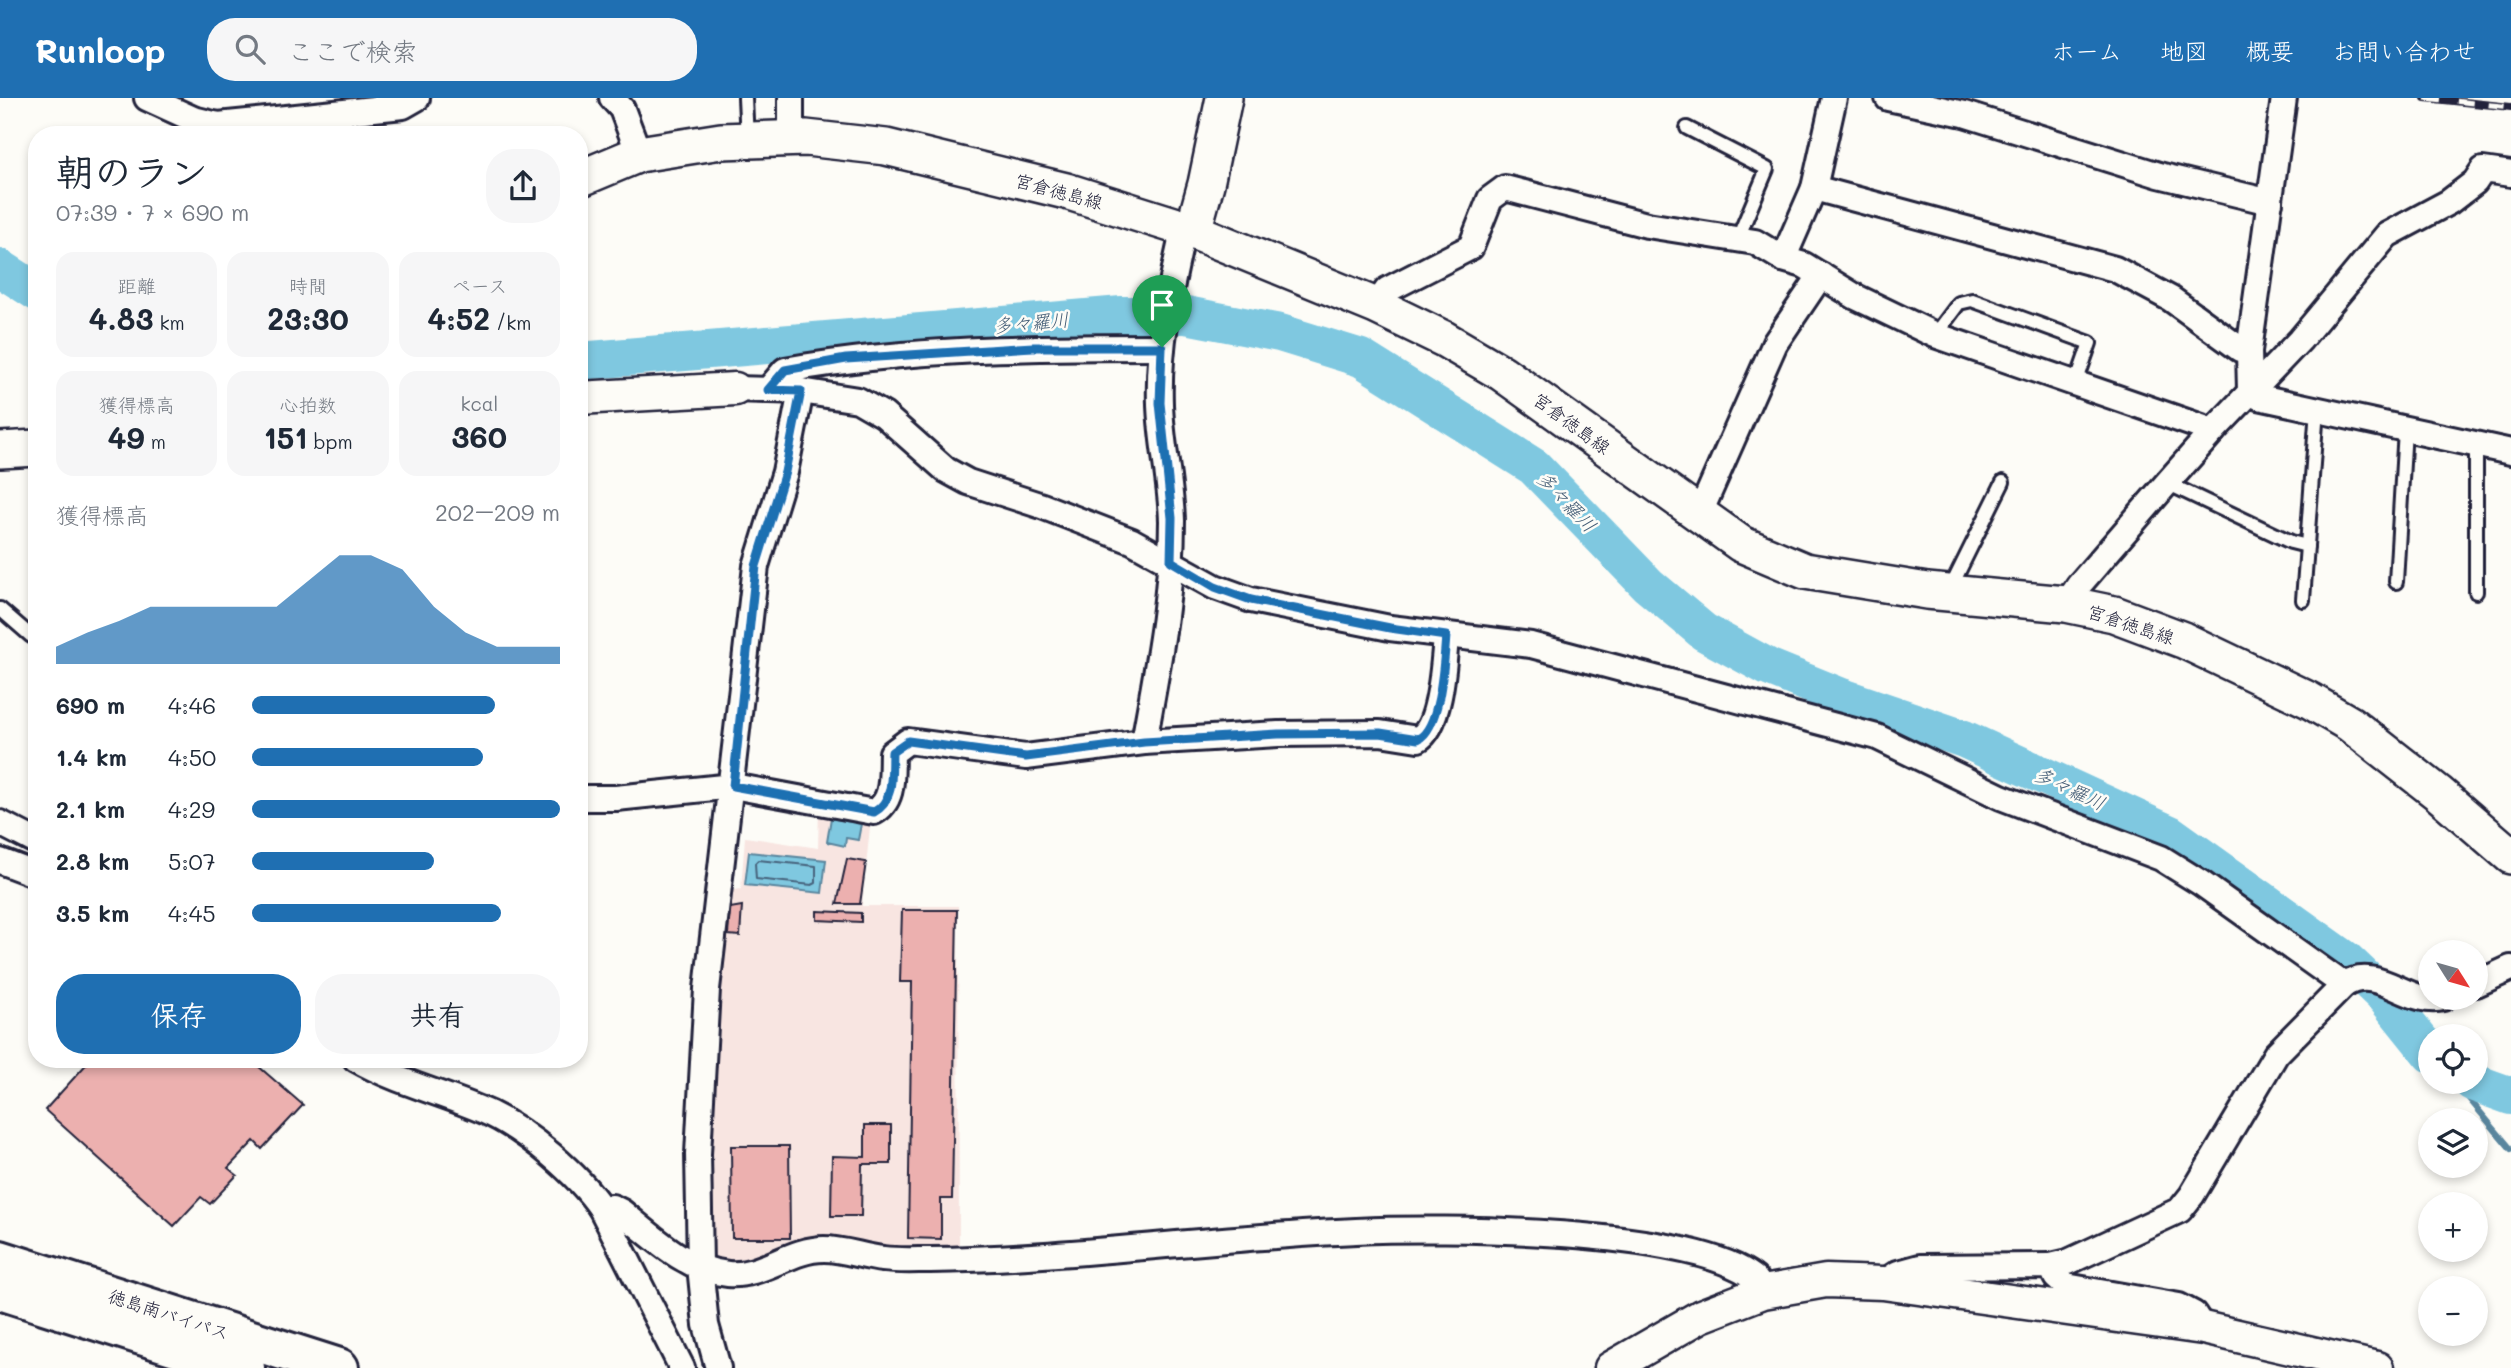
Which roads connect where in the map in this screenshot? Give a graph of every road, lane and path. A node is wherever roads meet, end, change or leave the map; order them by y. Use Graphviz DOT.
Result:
graph roads {
  1 [pos="147,98"];
  2 [pos="417,98"];
  3 [pos="745,98"];
  4 [pos="791,98"];
  5 [pos="1224,98"];
  6 [pos="1834,98"];
  7 [pos="1888,98"];
  8 [pos="2284,98"];
  9 [pos="616,99"];
  10 [pos="1687,128"];
  11 [pos="792,139"];
  12 [pos="747,141"];
  13 [pos="639,154"];
  14 [pos="2511,174"];
  15 [pos="588,175"];
  16 [pos="1814,188"];
  17 [pos="2270,202"];
  18 [pos="1193,231"];
  19 [pos="1738,238"];
  20 [pos="1783,259"];
  21 [pos="1821,275"];
  22 [pos="1376,306"];
  23 [pos="1934,335"];
  24 [pos="1163,342"];
  25 [pos="2249,351"];
  26 [pos="2076,386"];
  27 [pos="735,389"];
  28 [pos="768,390"];
  29 [pos="801,391"];
  30 [pos="2250,391"];
  31 [pos="588,397"];
  32 [pos="2316,409"];
  33 [pos="2405,429"];
  34 [pos="2213,431"];
  35 [pos="2476,446"];
  36 [pos="28,448"];
  37 [pos="0,450"];
  38 [pos="2511,452"];
  39 [pos="2003,482"];
  40 [pos="2167,483"];
  41 [pos="1699,515"];
  42 [pos="2306,546"];
  43 [pos="1171,561"];
  44 [pos="2396,582"];
  45 [pos="2476,592"];
  46 [pos="1954,593"];
  47 [pos="2303,600"];
  48 [pos="2066,604"];
  49 [pos="0,609"];
  50 [pos="28,633"];
  51 [pos="1446,636"];
  52 [pos="1144,742"];
  53 [pos="733,786"];
  54 [pos="588,798"];
  55 [pos="0,823"];
  56 [pos="28,837"];
  57 [pos="2511,856"];
  58 [pos="0,861"];
  59 [pos="28,871"];
  60 [pos="2511,968"];
  61 [pos="2488,979"];
  62 [pos="2348,982"];
  63 [pos="2418,998"];
  64 [pos="378,1068"];
  65 [pos="601,1208"];
  66 [pos="0,1259"];
  67 [pos="700,1266"];
  68 [pos="2052,1266"];
  69 [pos="1883,1283"];
  70 [pos="0,1290"];
  71 [pos="1763,1292"];
  72 [pos="2203,1328"];
  73 [pos="245,1368"];
  74 [pos="339,1368"];
  75 [pos="682,1368"];
  76 [pos="718,1368"];
  77 [pos="1611,1368"];
  78 [pos="2376,1368"];
  1 -- 2 [label="street"];
  3 -- 12 [label="lane"];
  4 -- 11 [label="street"];
  5 -- 18 [label="main road"];
  6 -- 16 [label="street"];
  7 -- 17 [label="street"];
  8 -- 17 [label="street"];
  9 -- 13 [label="street"];
  10 -- 19 [label="lane"];
  11 -- 12 [label="main road, 宮倉徳島線"];
  11 -- 18 [label="main road, 宮倉徳島線"];
  12 -- 13 [label="main road, 宮倉徳島線"];
  13 -- 15 [label="main road, 宮倉徳島線"];
  14 -- 30 [label="street"];
  16 -- 20 [label="street"];
  16 -- 25 [label="street"];
  17 -- 25 [label="street"];
  18 -- 22 [label="main road, 宮倉徳島線"];
  18 -- 24 [label="street"];
  19 -- 20 [label="street"];
  19 -- 22 [label="street"];
  20 -- 21 [label="street"];
  21 -- 23 [label="street"];
  21 -- 41 [label="street"];
  22 -- 41 [label="main road, 宮倉徳島線"];
  23 -- 26 [label="street"];
  23 -- 26 [label="lane"];
  24 -- 28 [label="street"];
  24 -- 43 [label="street"];
  25 -- 30 [label="street"];
  26 -- 34 [label="street"];
  27 -- 28 [label="street"];
  27 -- 31 [label="street"];
  28 -- 29 [label="street"];
  29 -- 43 [label="street"];
  29 -- 53 [label="street"];
  30 -- 32 [label="street"];
  30 -- 34 [label="street"];
  32 -- 33 [label="street"];
  32 -- 42 [label="lane"];
  33 -- 35 [label="street"];
  33 -- 44 [label="lane"];
  34 -- 40 [label="street"];
  35 -- 38 [label="street"];
  35 -- 45 [label="lane"];
  36 -- 37 [label="main road"];
  39 -- 46 [label="lane"];
  40 -- 42 [label="lane"];
  40 -- 48 [label="street"];
  41 -- 46 [label="main road, 宮倉徳島線"];
  42 -- 47 [label="lane"];
  43 -- 51 [label="street"];
  43 -- 52 [label="street"];
  46 -- 48 [label="main road, 宮倉徳島線"];
  48 -- 57 [label="main road, 宮倉徳島線"];
  49 -- 50 [label="lane"];
  51 -- 52 [label="street"];
  51 -- 62 [label="street"];
  52 -- 53 [label="street"];
  53 -- 54 [label="street"];
  53 -- 67 [label="street"];
  55 -- 56 [label="street"];
  58 -- 59 [label="street"];
  60 -- 61 [label="street"];
  62 -- 63 [label="street"];
  62 -- 68 [label="street"];
  64 -- 65 [label="street"];
  65 -- 67 [label="street"];
  65 -- 75 [label="street"];
  66 -- 74 [label="highway, 徳島南バイパス"];
  67 -- 71 [label="street"];
  67 -- 76 [label="street"];
  68 -- 69 [label="street"];
  68 -- 72 [label="street"];
  69 -- 71 [label="street"];
  69 -- 72 [label="street"];
  70 -- 73 [label="highway, 徳島南バイパス"];
  71 -- 77 [label="street"];
  72 -- 78 [label="street"];
}
